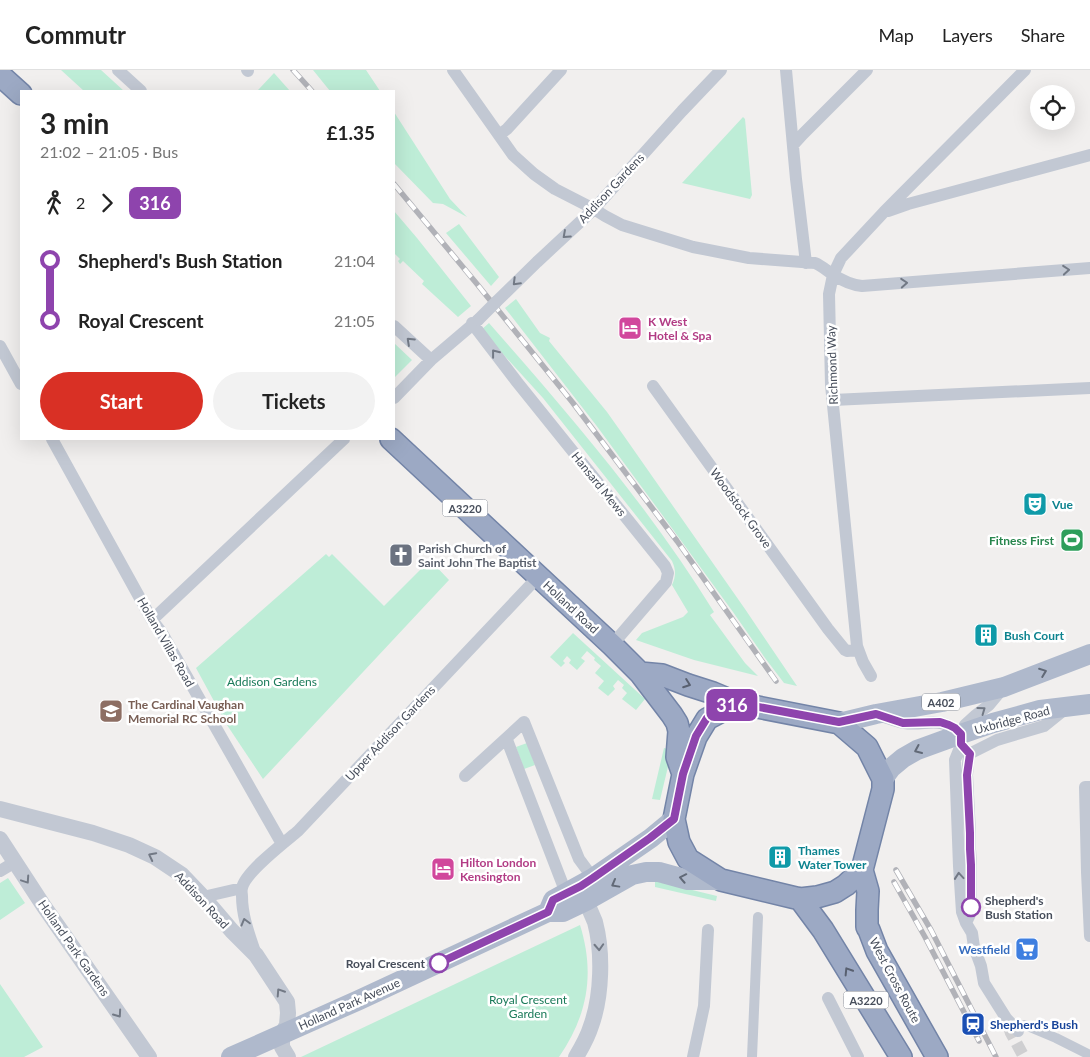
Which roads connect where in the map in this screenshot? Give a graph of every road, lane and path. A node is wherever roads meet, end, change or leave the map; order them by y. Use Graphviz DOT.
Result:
graph roads {
  1 [pos="118,70"];
  2 [pos="453,70"];
  3 [pos="561,70"];
  4 [pos="721,70"];
  5 [pos="786,70"];
  6 [pos="867,70"];
  7 [pos="1025,70"];
  8 [pos="0,75"];
  9 [pos="139,90"];
  10 [pos="20,93"];
  11 [pos="499,135"];
  12 [pos="793,145"];
  13 [pos="1090,155"];
  14 [pos="594,209"];
  15 [pos="884,212"];
  16 [pos="806,263"];
  17 [pos="1090,268"];
  18 [pos="833,275"];
  19 [pos="475,321"];
  20 [pos="395,327"];
  21 [pos="0,346"];
  22 [pos="431,360"];
  23 [pos="20,382"];
  24 [pos="653,386"];
  25 [pos="1090,388"];
  26 [pos="395,397"];
  27 [pos="832,400"];
  28 [pos="53,440"];
  29 [pos="343,440"];
  30 [pos="392,440"];
  31 [pos="538,577"];
  32 [pos="152,620"];
  33 [pos="855,622"];
  34 [pos="828,629"];
  35 [pos="612,645"];
  36 [pos="858,650"];
  37 [pos="1090,654"];
  38 [pos="640,673"];
  39 [pos="871,676"];
  40 [pos="1004,687"];
  41 [pos="737,703"];
  42 [pos="1090,704"];
  43 [pos="876,714"];
  44 [pos="839,722"];
  45 [pos="506,740"];
  46 [pos="964,744"];
  47 [pos="683,774"];
  48 [pos="466,776"];
  49 [pos="883,780"];
  50 [pos="1088,787"];
  51 [pos="0,810"];
  52 [pos="674,819"];
  53 [pos="0,839"];
  54 [pos="282,844"];
  55 [pos="15,862"];
  56 [pos="862,870"];
  57 [pos="0,871"];
  58 [pos="593,878"];
  59 [pos="722,880"];
  60 [pos="242,888"];
  61 [pos="566,893"];
  62 [pos="204,897"];
  63 [pos="800,899"];
  64 [pos="586,901"];
  65 [pos="548,912"];
  66 [pos="758,917"];
  67 [pos="708,930"];
  68 [pos="1090,936"];
  69 [pos="256,955"];
  70 [pos="828,998"];
  71 [pos="1015,1025"];
  72 [pos="282,1034"];
  73 [pos="1090,1055"];
  74 [pos="148,1057"];
  75 [pos="231,1057"];
  76 [pos="288,1057"];
  77 [pos="576,1057"];
  78 [pos="693,1057"];
  79 [pos="752,1057"];
  80 [pos="858,1057"];
  81 [pos="901,1057"];
  82 [pos="937,1057"];
  1 -- 9 [label="street"];
  2 -- 11 [label="street"];
  3 -- 11 [label="street"];
  4 -- 14 [label="street, Addison Gardens"];
  5 -- 12 [label="street"];
  6 -- 12 [label="street"];
  7 -- 15 [label="street"];
  8 -- 10 [label="highway"];
  11 -- 14 [label="street"];
  12 -- 16 [label="street"];
  13 -- 15 [label="street"];
  14 -- 16 [label="street"];
  14 -- 19 [label="street, Addison Gardens, one-way, bridge"];
  15 -- 18 [label="street"];
  16 -- 18 [label="street"];
  18 -- 17 [label="street, one-way"];
  18 -- 27 [label="street, Richmond Way"];
  19 -- 22 [label="street, Addison Gardens"];
  35 -- 19 [label="street, Hansard Mews, one-way"];
  22 -- 20 [label="street, one-way"];
  21 -- 23 [label="street"];
  22 -- 26 [label="street, Addison Gardens"];
  24 -- 34 [label="street, Woodstock Grove"];
  25 -- 27 [label="street"];
  27 -- 33 [label="street, Richmond Way"];
  28 -- 32 [label="street, Holland Villas Road"];
  29 -- 32 [label="street"];
  30 -- 31 [label="highway, Holland Road / A3220"];
  31 -- 35 [label="highway, Holland Road / A3220"];
  31 -- 54 [label="street, Upper Addison Gardens"];
  32 -- 54 [label="street, Holland Villas Road"];
  33 -- 34 [label="street"];
  33 -- 36 [label="street, Richmond Way"];
  34 -- 36 [label="street, Woodstock Grove"];
  35 -- 38 [label="highway, Holland Road / A3220"];
  36 -- 39 [label="street, Richmond Way"];
  40 -- 37 [label="main road, A402, one-way"];
  38 -- 41 [label="highway, one-way"];
  38 -- 47 [label="highway, Holland Road / A3220"];
  40 -- 43 [label="main road, A402"];
  46 -- 40 [label="street, one-way"];
  41 -- 44 [label="highway"];
  41 -- 47 [label="highway, A3220"];
  42 -- 46 [label="main road, Uxbridge Road"];
  43 -- 44 [label="main road, A402"];
  43 -- 46 [label="street"];
  44 -- 49 [label="highway"];
  45 -- 48 [label="street"];
  45 -- 58 [label="street"];
  45 -- 61 [label="street"];
  46 -- 49 [label="main road, Uxbridge Road, one-way"];
  46 -- 71 [label="street"];
  47 -- 52 [label="highway, A3220"];
  49 -- 56 [label="highway, A3220"];
  50 -- 68 [label="street"];
  62 -- 51 [label="street, Addison Road, one-way"];
  52 -- 58 [label="main road, Holland Park Avenue"];
  52 -- 59 [label="highway, A3220"];
  53 -- 55 [label="street, Holland Park Gardens"];
  54 -- 60 [label="street, Upper Addison Gardens"];
  55 -- 57 [label="street"];
  55 -- 74 [label="street, Holland Park Gardens, one-way"];
  56 -- 63 [label="highway, A3220"];
  56 -- 82 [label="highway, West Cross Route / A3220"];
  58 -- 61 [label="main road, Holland Park Avenue"];
  59 -- 63 [label="highway, A3220"];
  59 -- 64 [label="main road, Holland Park Avenue, one-way"];
  60 -- 62 [label="street"];
  69 -- 60 [label="street, one-way"];
  61 -- 65 [label="main road, Holland Park Avenue"];
  62 -- 69 [label="street, Addison Road"];
  81 -- 63 [label="highway, A3220, one-way"];
  64 -- 65 [label="main road, Holland Park Avenue"];
  64 -- 77 [label="street, one-way"];
  65 -- 72 [label="main road, Holland Park Avenue"];
  66 -- 79 [label="street"];
  67 -- 78 [label="street"];
  72 -- 69 [label="street, Addison Road, one-way"];
  70 -- 80 [label="street"];
  71 -- 73 [label="street"];
  72 -- 75 [label="main road, Holland Park Avenue"];
  72 -- 76 [label="street"];
}
